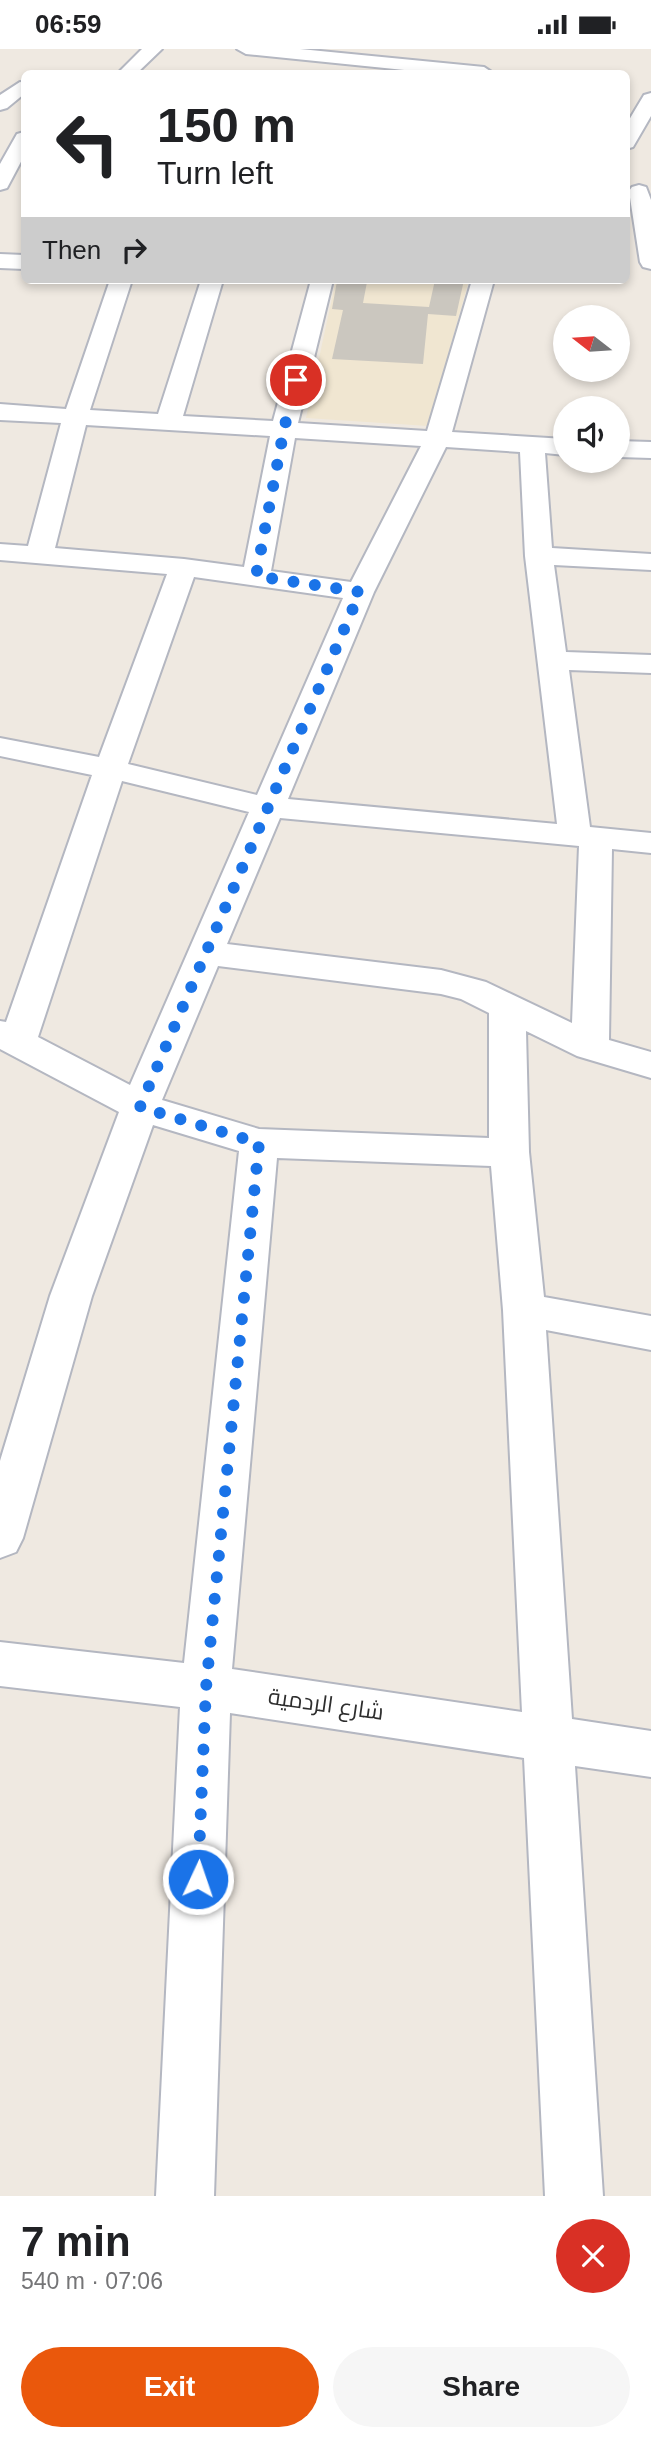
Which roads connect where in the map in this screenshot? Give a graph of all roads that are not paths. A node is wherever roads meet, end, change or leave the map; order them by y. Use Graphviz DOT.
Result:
graph roads {
  1 [pos="153,49"];
  2 [pos="246,49"];
  3 [pos="415,49"];
  4 [pos="399,69"];
  5 [pos="130,70"];
  6 [pos="420,70"];
  7 [pos="0,86"];
  8 [pos="21,88"];
  9 [pos="21,89"];
  10 [pos="647,93"];
  11 [pos="0,104"];
  12 [pos="0,119"];
  13 [pos="21,122"];
  14 [pos="21,144"];
  15 [pos="631,150"];
  16 [pos="0,184"];
  17 [pos="639,191"];
  18 [pos="0,261"];
  19 [pos="21,262"];
  20 [pos="651,262"];
  21 [pos="120,284"];
  22 [pos="211,284"];
  23 [pos="316,284"];
  24 [pos="482,284"];
  25 [pos="0,412"];
  26 [pos="76,415"];
  27 [pos="167,422"];
  28 [pos="284,429"];
  29 [pos="438,438"];
  30 [pos="532,445"];
  31 [pos="553,446"];
  32 [pos="630,449"];
  33 [pos="651,450"];
  34 [pos="0,552"];
  35 [pos="40,554"];
  36 [pos="540,556"];
  37 [pos="651,562"];
  38 [pos="184,567"];
  39 [pos="256,576"];
  40 [pos="360,592"];
  41 [pos="555,661"];
  42 [pos="651,664"];
  43 [pos="0,747"];
  44 [pos="110,769"];
  45 [pos="267,807"];
  46 [pos="586,837"];
  47 [pos="651,843"];
  48 [pos="205,953"];
  49 [pos="507,1007"];
  50 [pos="9,1037"];
  51 [pos="590,1047"];
  52 [pos="651,1065"];
  53 [pos="140,1107"];
  54 [pos="259,1143"];
  55 [pos="509,1152"];
  56 [pos="524,1310"];
  57 [pos="651,1333"];
  58 [pos="0,1538"];
  59 [pos="0,1664"];
  60 [pos="206,1688"];
  61 [pos="547,1737"];
  62 [pos="651,1754"];
  63 [pos="185,2196"];
  64 [pos="574,2196"];
  1 -- 5 [label="street"];
  2 -- 4 [label="street"];
  3 -- 4 [label="street"];
  4 -- 6 [label="street"];
  7 -- 8 [label="street"];
  9 -- 11 [label="street"];
  10 -- 15 [label="street"];
  12 -- 13 [label="street"];
  14 -- 16 [label="street"];
  17 -- 20 [label="street"];
  18 -- 19 [label="street"];
  21 -- 26 [label="street"];
  22 -- 27 [label="street"];
  23 -- 28 [label="street"];
  24 -- 29 [label="street"];
  25 -- 26 [label="street"];
  26 -- 27 [label="street"];
  26 -- 35 [label="street"];
  27 -- 28 [label="street"];
  28 -- 29 [label="street"];
  28 -- 39 [label="street"];
  29 -- 30 [label="street"];
  29 -- 40 [label="street"];
  30 -- 31 [label="street"];
  30 -- 36 [label="street"];
  32 -- 33 [label="street"];
  34 -- 35 [label="street"];
  35 -- 38 [label="street"];
  36 -- 37 [label="street"];
  36 -- 41 [label="street"];
  38 -- 39 [label="street"];
  38 -- 44 [label="street"];
  39 -- 40 [label="street"];
  40 -- 45 [label="street"];
  41 -- 42 [label="street"];
  41 -- 46 [label="street"];
  43 -- 44 [label="street"];
  44 -- 45 [label="street"];
  44 -- 50 [label="street"];
  45 -- 46 [label="street"];
  45 -- 48 [label="street"];
  46 -- 47 [label="street"];
  46 -- 51 [label="street"];
  48 -- 49 [label="street"];
  48 -- 53 [label="street"];
  49 -- 51 [label="street"];
  49 -- 55 [label="street"];
  50 -- 53 [label="street"];
  51 -- 52 [label="street"];
  53 -- 54 [label="street"];
  53 -- 58 [label="street"];
  54 -- 55 [label="street"];
  54 -- 60 [label="street"];
  55 -- 56 [label="street"];
  56 -- 57 [label="street"];
  56 -- 61 [label="street"];
  59 -- 60 [label="street, شارع الردمية"];
  60 -- 61 [label="street, شارع الردمية"];
  60 -- 63 [label="street"];
  61 -- 62 [label="street, شارع الردمية"];
  61 -- 64 [label="street"];
}
